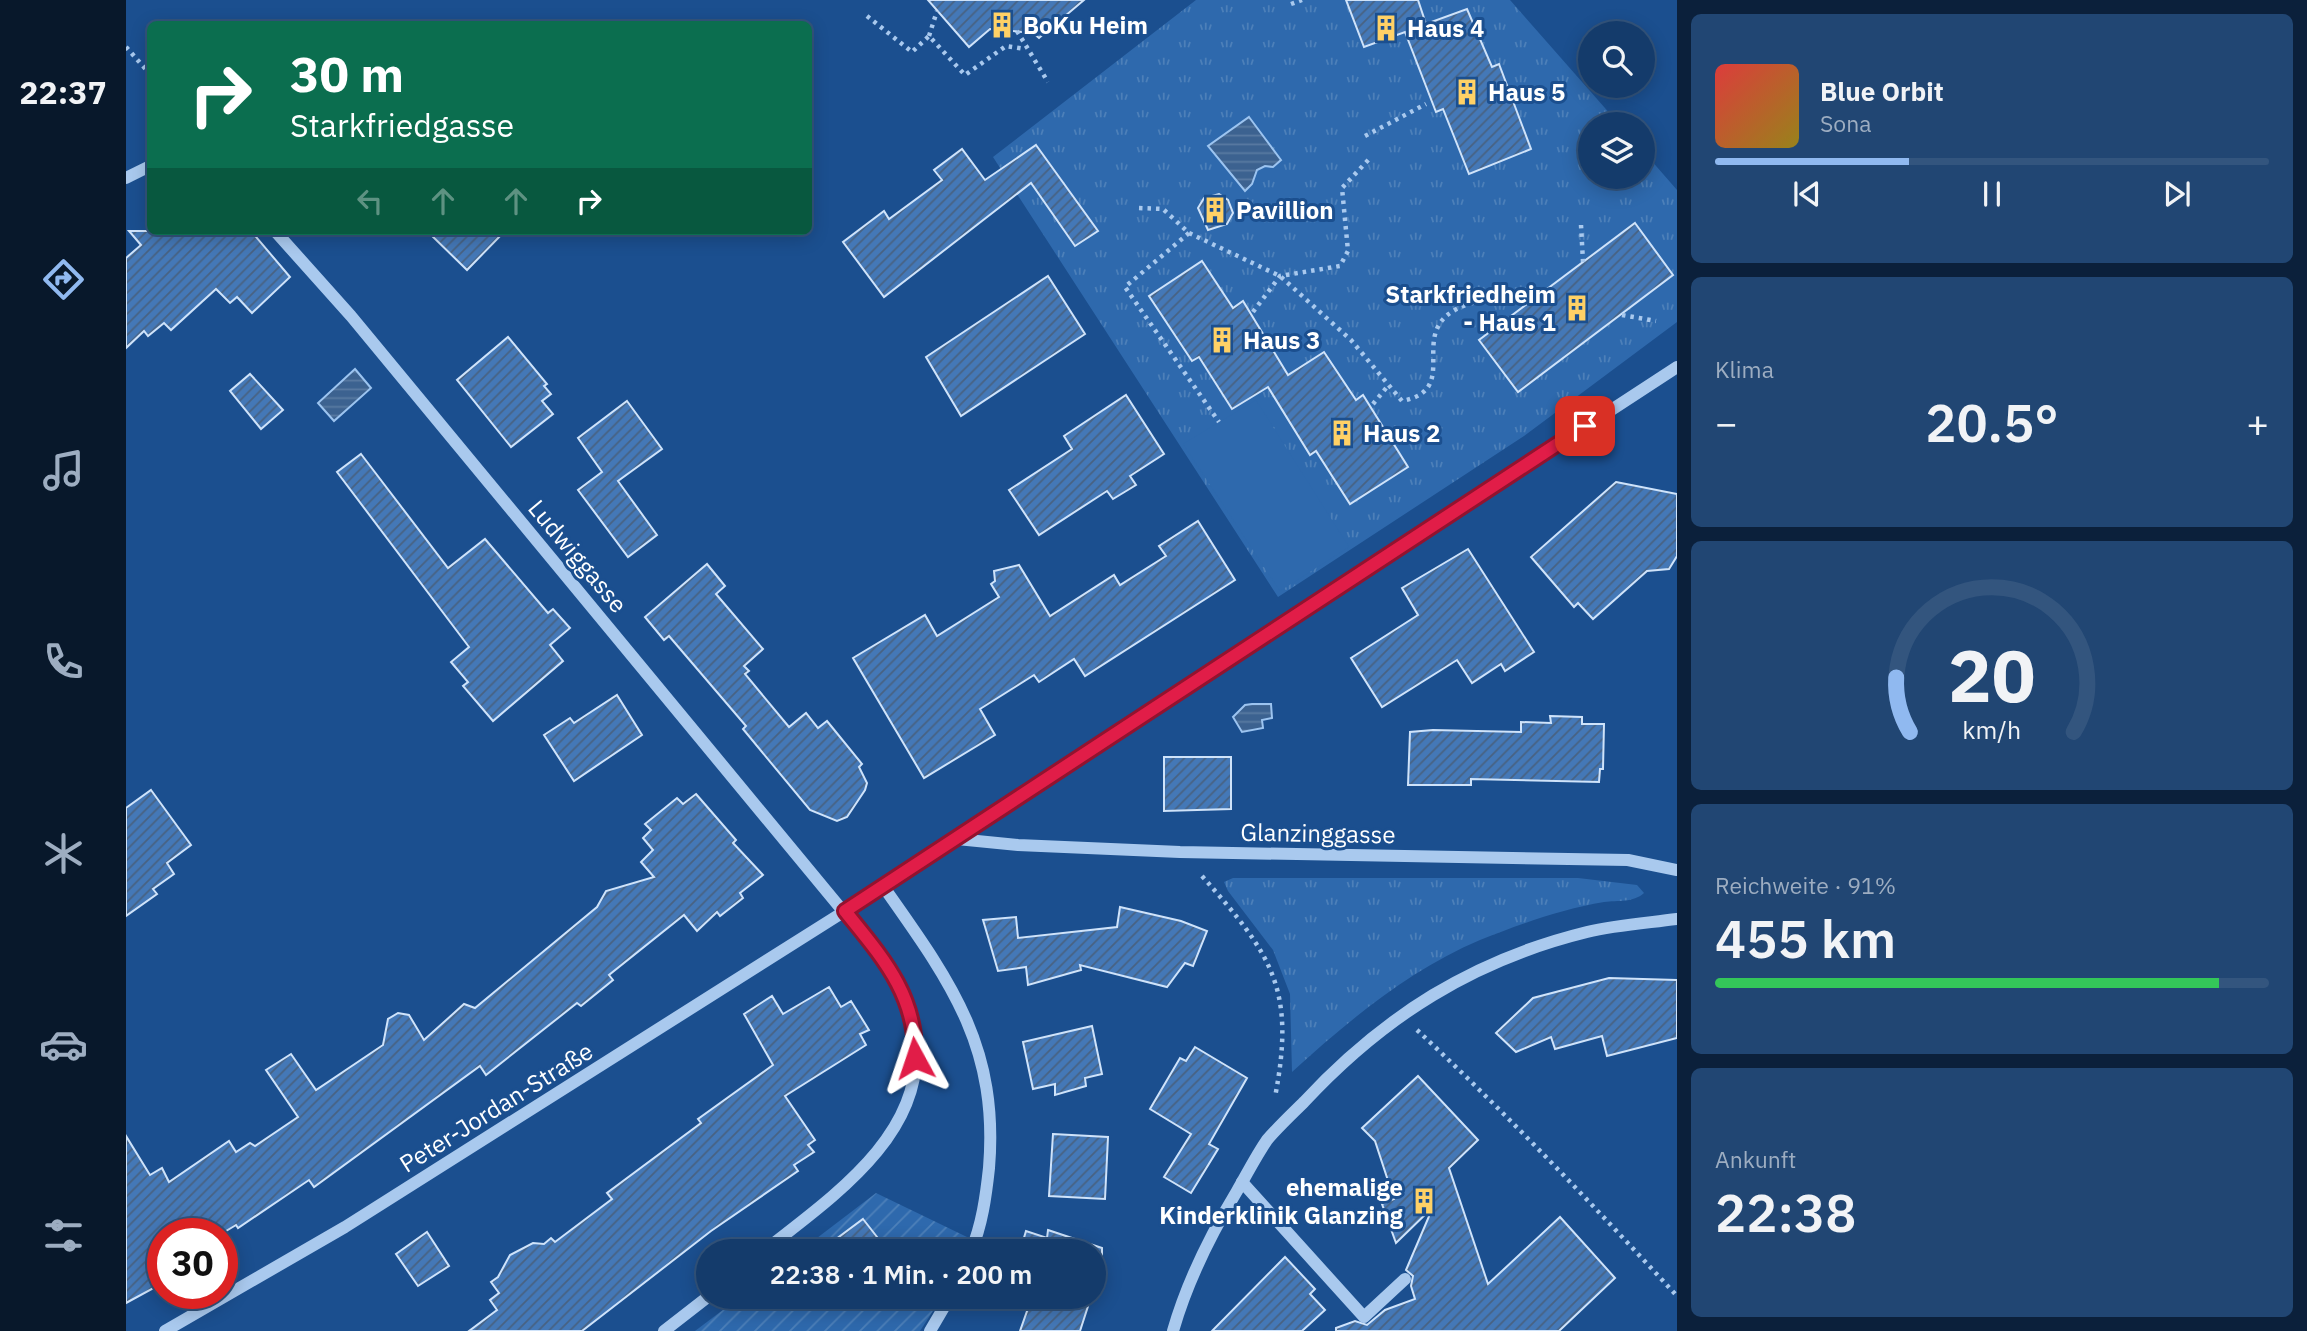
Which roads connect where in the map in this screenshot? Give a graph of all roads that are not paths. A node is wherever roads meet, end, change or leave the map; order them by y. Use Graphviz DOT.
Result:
graph roads {
  1 [pos="147,168"];
  2 [pos="126,178"];
  3 [pos="279,235"];
  4 [pos="1677,367"];
  5 [pos="957,839"];
  6 [pos="1677,870"];
  7 [pos="883,886"];
  8 [pos="845,911"];
  9 [pos="1677,919"];
  10 [pos="1242,1182"];
  11 [pos="779,1239"];
  12 [pos="976,1239"];
  13 [pos="1405,1279"];
  14 [pos="696,1306"];
  15 [pos="943,1309"];
  16 [pos="165,1331"];
  17 [pos="664,1331"];
  18 [pos="930,1331"];
  19 [pos="1173,1331"];
  1 -- 2 [label="street"];
  3 -- 8 [label="street, Ludwiggasse"];
  4 -- 5 [label="street, Peter-Jordan-Straße"];
  5 -- 6 [label="street, Glanzinggasse"];
  5 -- 7 [label="street, Peter-Jordan-Straße"];
  7 -- 8 [label="street, Peter-Jordan-Straße"];
  7 -- 12 [label="street"];
  8 -- 11 [label="street, Ludwiggasse"];
  8 -- 16 [label="street, Peter-Jordan-Straße"];
  9 -- 10 [label="street"];
  10 -- 13 [label="street"];
  10 -- 19 [label="street"];
  14 -- 17 [label="street"];
  15 -- 18 [label="street"];
}
